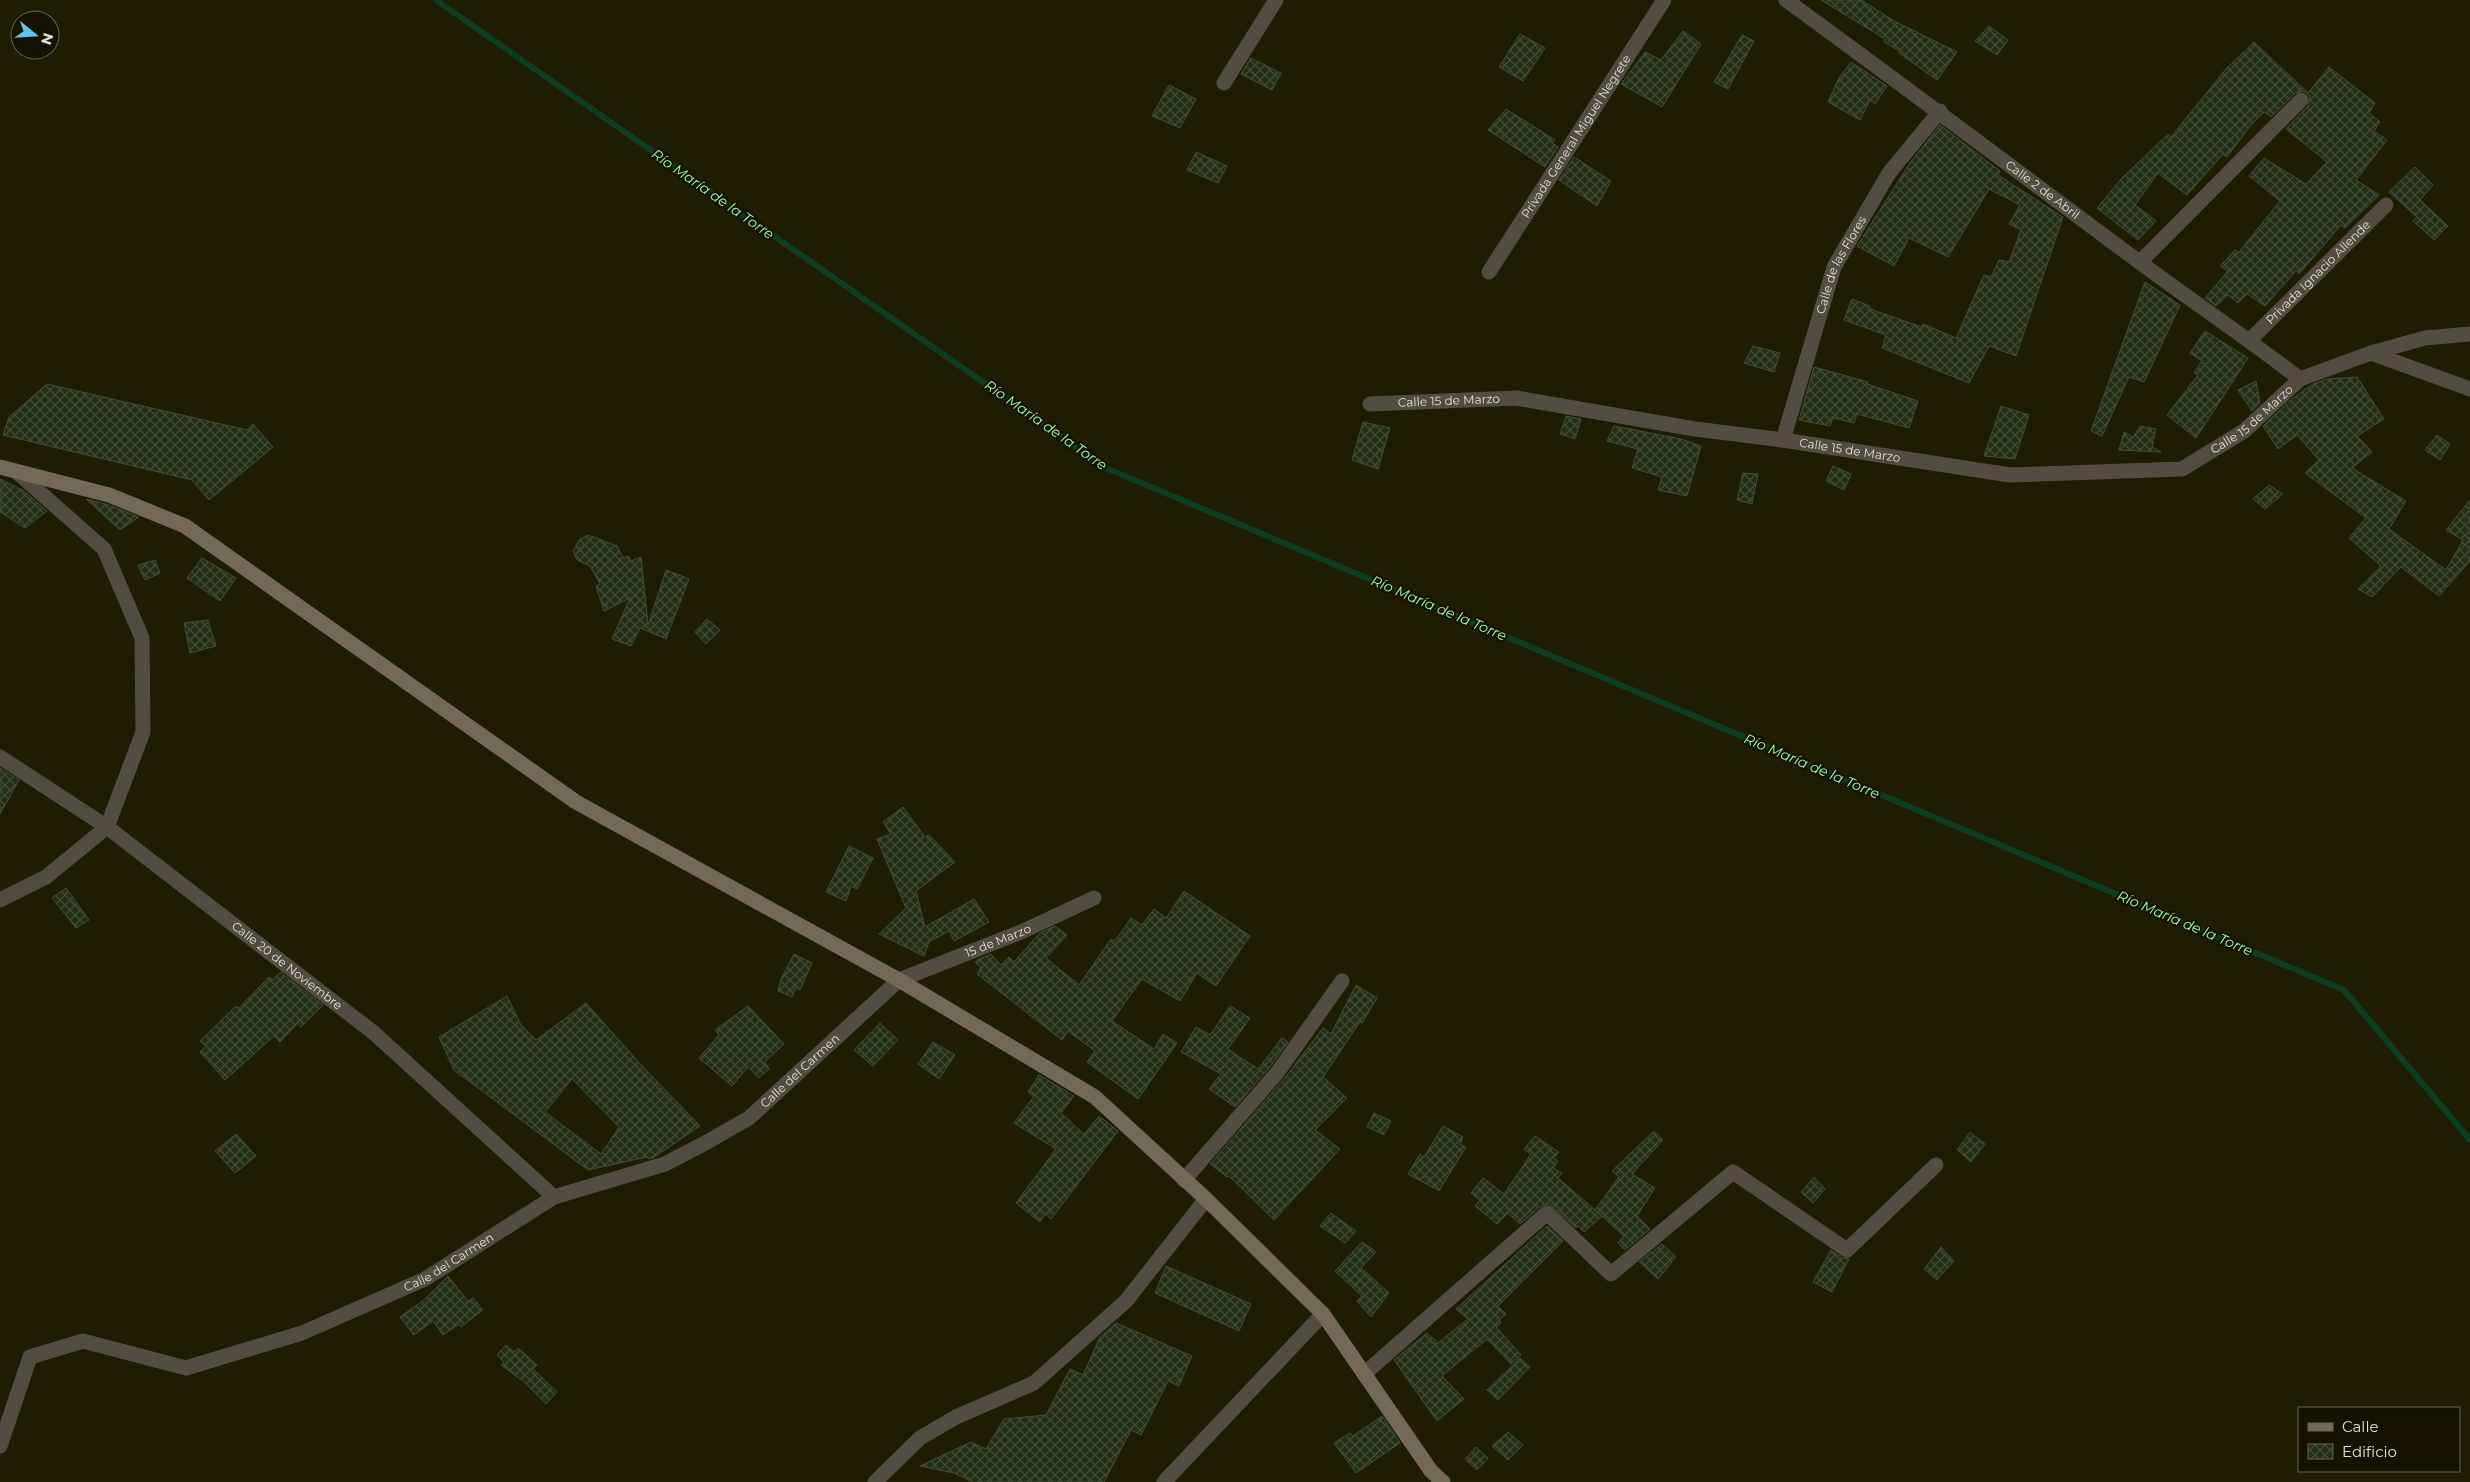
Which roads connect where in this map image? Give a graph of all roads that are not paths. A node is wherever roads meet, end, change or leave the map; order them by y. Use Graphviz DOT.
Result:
graph roads {
  1 [pos="1276,0"];
  2 [pos="1664,0"];
  3 [pos="1786,0"];
  4 [pos="1224,83"];
  5 [pos="2301,100"];
  6 [pos="1940,112"];
  7 [pos="2386,205"];
  8 [pos="2140,262"];
  9 [pos="1489,272"];
  10 [pos="2470,334"];
  11 [pos="2250,340"];
  12 [pos="2371,353"];
  13 [pos="2300,379"];
  14 [pos="2470,389"];
  15 [pos="1370,404"];
  16 [pos="1783,440"];
  17 [pos="0,467"];
  18 [pos="18,473"];
  19 [pos="0,757"];
  20 [pos="107,827"];
  21 [pos="1094,898"];
  22 [pos="0,900"];
  23 [pos="899,980"];
  24 [pos="1342,981"];
  25 [pos="1936,1164"];
  26 [pos="1184,1180"];
  27 [pos="554,1198"];
  28 [pos="1206,1198"];
  29 [pos="1322,1314"];
  30 [pos="1364,1374"];
  31 [pos="0,1446"];
  32 [pos="875,1482"];
  33 [pos="1164,1482"];
  34 [pos="1443,1482"];
  1 -- 4 [label="street"];
  2 -- 9 [label="street, Privada General Miguel Negrete"];
  3 -- 6 [label="street, Calle 2 de Abril"];
  5 -- 8 [label="street"];
  6 -- 8 [label="street, Calle 2 de Abril"];
  6 -- 16 [label="street, Calle de las Flores"];
  7 -- 11 [label="street, Privada Ignacio Allende"];
  8 -- 11 [label="street, Calle 2 de Abril"];
  10 -- 12 [label="street"];
  11 -- 13 [label="street, Calle 2 de Abril"];
  12 -- 13 [label="street"];
  12 -- 14 [label="street"];
  13 -- 16 [label="street, Calle 15 de Marzo"];
  15 -- 16 [label="street, Calle 15 de Marzo"];
  17 -- 18 [label="main road"];
  18 -- 20 [label="street"];
  18 -- 23 [label="main road"];
  19 -- 20 [label="street, Calle 20 de Noviembre"];
  20 -- 22 [label="street"];
  20 -- 27 [label="street, Calle 20 de Noviembre"];
  21 -- 23 [label="street, 15 de Marzo"];
  23 -- 26 [label="main road"];
  23 -- 27 [label="street, Calle del Carmen"];
  24 -- 26 [label="street"];
  25 -- 30 [label="street"];
  26 -- 28 [label="main road"];
  27 -- 31 [label="street, Calle del Carmen"];
  28 -- 29 [label="main road"];
  28 -- 32 [label="street"];
  29 -- 30 [label="main road"];
  29 -- 33 [label="street"];
  30 -- 34 [label="main road"];
}
